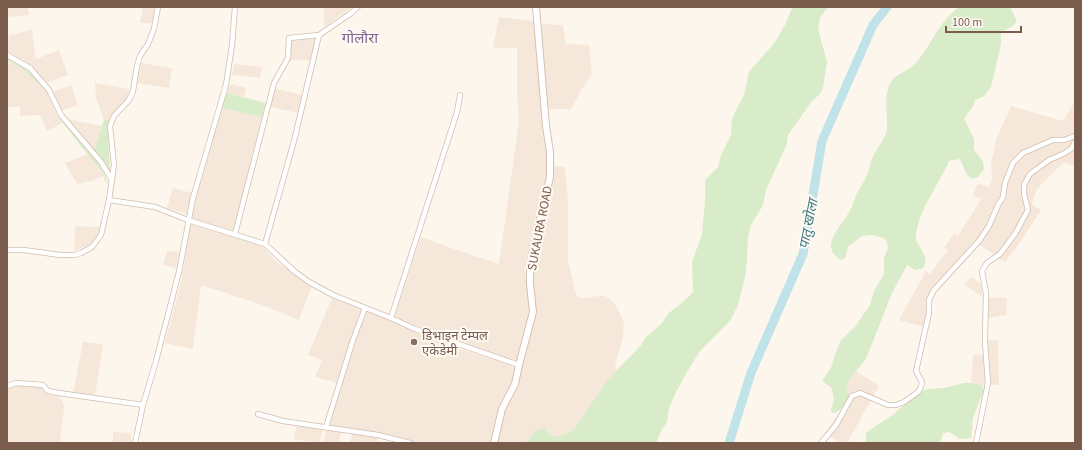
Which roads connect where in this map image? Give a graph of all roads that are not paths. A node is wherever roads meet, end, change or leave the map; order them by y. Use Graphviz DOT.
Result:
graph roads {
  1 [pos="158,7"];
  2 [pos="235,7"];
  3 [pos="358,7"];
  4 [pos="536,7"];
  5 [pos="319,35"];
  6 [pos="7,54"];
  7 [pos="460,95"];
  8 [pos="1075,136"];
  9 [pos="1075,142"];
  10 [pos="112,180"];
  11 [pos="109,200"];
  12 [pos="188,220"];
  13 [pos="235,234"];
  14 [pos="265,244"];
  15 [pos="7,250"];
  16 [pos="365,308"];
  17 [pos="391,318"];
  18 [pos="519,365"];
  19 [pos="7,386"];
  20 [pos="143,405"];
  21 [pos="258,414"];
  22 [pos="326,427"];
  23 [pos="135,443"];
  24 [pos="410,443"];
  25 [pos="494,443"];
  26 [pos="821,443"];
  27 [pos="976,443"];
  1 -- 10 [label="street"];
  2 -- 12 [label="street"];
  3 -- 5 [label="street"];
  4 -- 18 [label="street, SUKAURA ROAD"];
  5 -- 13 [label="street"];
  5 -- 14 [label="street"];
  6 -- 10 [label="street"];
  7 -- 17 [label="street"];
  8 -- 26 [label="street"];
  9 -- 27 [label="street"];
  10 -- 11 [label="street"];
  11 -- 12 [label="street"];
  11 -- 15 [label="street"];
  12 -- 13 [label="street"];
  12 -- 20 [label="street"];
  13 -- 14 [label="street"];
  14 -- 16 [label="street"];
  16 -- 17 [label="street"];
  16 -- 22 [label="street"];
  17 -- 18 [label="street"];
  18 -- 25 [label="street, SUKAURA ROAD"];
  19 -- 20 [label="street"];
  20 -- 23 [label="street"];
  21 -- 22 [label="street"];
  22 -- 24 [label="street"];
}
